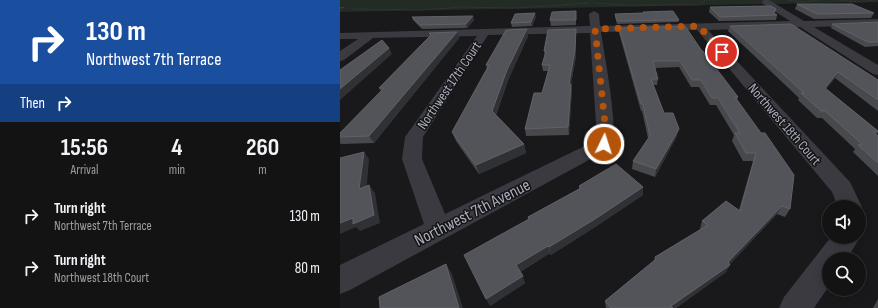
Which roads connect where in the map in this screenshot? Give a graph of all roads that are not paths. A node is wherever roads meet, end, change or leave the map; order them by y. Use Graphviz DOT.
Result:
graph roads {
  1 [pos="766,2"];
  2 [pos="594,14"];
  3 [pos="878,22"];
  4 [pos="801,24"];
  5 [pos="699,26"];
  6 [pos="595,29"];
  7 [pos="485,32"];
  8 [pos="371,35"];
  9 [pos="340,36"];
  10 [pos="340,57"];
  11 [pos="878,71"];
  12 [pos="847,200"];
  13 [pos="439,229"];
  14 [pos="822,271"];
  15 [pos="340,280"];
  16 [pos="795,308"];
  1 -- 4 [label="street"];
  2 -- 6 [label="street"];
  3 -- 4 [label="street"];
  4 -- 5 [label="street"];
  4 -- 11 [label="street"];
  5 -- 6 [label="street"];
  5 -- 12 [label="street, Northwest 18th Court"];
  6 -- 7 [label="street"];
  6 -- 13 [label="street, Northwest 7th Avenue"];
  7 -- 8 [label="street"];
  7 -- 13 [label="street, Northwest 17th Court"];
  8 -- 9 [label="street"];
  8 -- 10 [label="street"];
  13 -- 15 [label="street, Northwest 7th Avenue"];
  14 -- 16 [label="street"];
}
